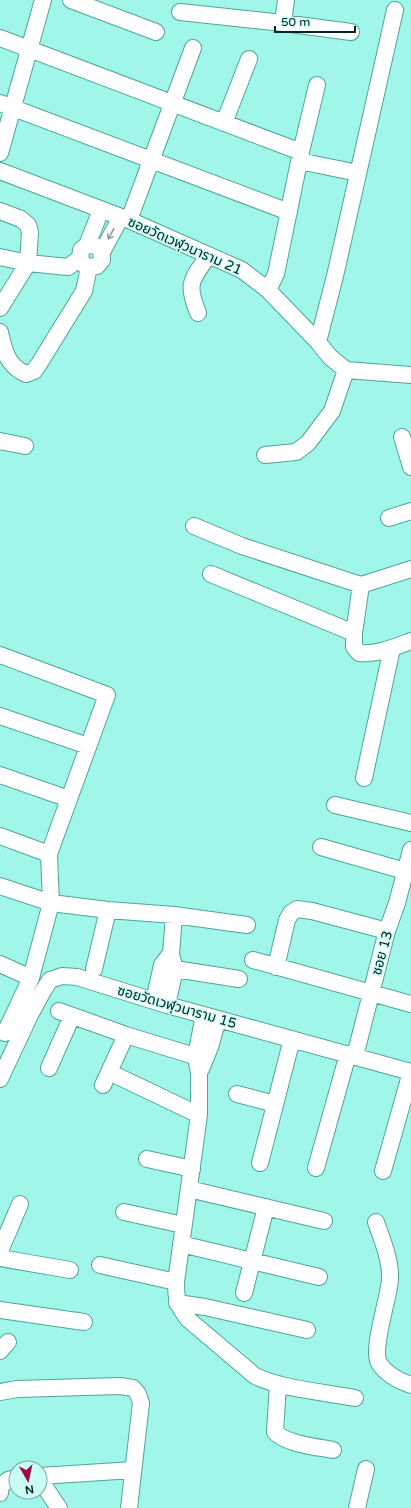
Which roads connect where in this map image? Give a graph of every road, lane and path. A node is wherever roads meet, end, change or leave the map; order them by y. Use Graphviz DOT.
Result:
graph roads {
  1 [pos="43,0"];
  2 [pos="71,0"];
  3 [pos="286,0"];
  4 [pos="106,6"];
  5 [pos="394,10"];
  6 [pos="180,12"];
  7 [pos="283,23"];
  8 [pos="156,32"];
  9 [pos="351,32"];
  10 [pos="0,38"];
  11 [pos="193,48"];
  12 [pos="28,49"];
  13 [pos="249,59"];
  14 [pos="317,84"];
  15 [pos="172,103"];
  16 [pos="6,105"];
  17 [pos="224,123"];
  18 [pos="0,153"];
  19 [pos="300,157"];
  20 [pos="151,160"];
  21 [pos="0,171"];
  22 [pos="358,173"];
  23 [pos="102,210"];
  24 [pos="0,211"];
  25 [pos="289,212"];
  26 [pos="125,218"];
  27 [pos="208,256"];
  28 [pos="0,257"];
  29 [pos="85,257"];
  30 [pos="28,263"];
  31 [pos="268,290"];
  32 [pos="0,308"];
  33 [pos="198,313"];
  34 [pos="0,332"];
  35 [pos="318,342"];
  36 [pos="346,370"];
  37 [pos="411,375"];
  38 [pos="402,437"];
  39 [pos="0,440"];
  40 [pos="25,446"];
  41 [pos="265,455"];
  42 [pos="411,467"];
  43 [pos="411,511"];
  44 [pos="389,518"];
  45 [pos="194,526"];
  46 [pos="411,569"];
  47 [pos="211,574"];
  48 [pos="362,585"];
  49 [pos="354,640"];
  50 [pos="411,641"];
  51 [pos="392,648"];
  52 [pos="0,655"];
  53 [pos="0,716"];
  54 [pos="88,746"];
  55 [pos="0,775"];
  56 [pos="364,778"];
  57 [pos="69,799"];
  58 [pos="335,805"];
  59 [pos="411,823"];
  60 [pos="0,836"];
  61 [pos="321,847"];
  62 [pos="411,850"];
  63 [pos="49,854"];
  64 [pos="405,871"];
  65 [pos="0,886"];
  66 [pos="51,902"];
  67 [pos="404,905"];
  68 [pos="108,910"];
  69 [pos="174,915"];
  70 [pos="247,925"];
  71 [pos="387,931"];
  72 [pos="253,960"];
  73 [pos="169,963"];
  74 [pos="0,964"];
  75 [pos="276,967"];
  76 [pos="94,969"];
  77 [pos="31,978"];
  78 [pos="239,979"];
  79 [pos="371,994"];
  80 [pos="160,1003"];
  81 [pos="411,1004"];
  82 [pos="211,1017"];
  83 [pos="5,1033"];
  84 [pos="126,1035"];
  85 [pos="292,1039"];
  86 [pos="351,1055"];
  87 [pos="201,1058"];
  88 [pos="49,1068"];
  89 [pos="411,1072"];
  90 [pos="0,1079"];
  91 [pos="236,1094"];
  92 [pos="275,1104"];
  93 [pos="199,1115"];
  94 [pos="147,1159"];
  95 [pos="260,1163"];
  96 [pos="316,1168"];
  97 [pos="192,1169"];
  98 [pos="383,1171"];
  99 [pos="189,1188"];
  100 [pos="20,1204"];
  101 [pos="266,1207"];
  102 [pos="124,1212"];
  103 [pos="324,1221"];
  104 [pos="376,1222"];
  105 [pos="183,1225"];
  106 [pos="181,1244"];
  107 [pos="0,1251"];
  108 [pos="0,1258"];
  109 [pos="252,1261"];
  110 [pos="100,1265"];
  111 [pos="70,1270"];
  112 [pos="319,1277"];
  113 [pos="176,1282"];
  114 [pos="244,1293"];
  115 [pos="177,1303"];
  116 [pos="0,1310"];
  117 [pos="84,1322"];
  118 [pos="308,1330"];
  119 [pos="278,1384"];
  120 [pos="411,1386"];
  121 [pos="0,1392"];
  122 [pos="355,1398"];
  123 [pos="333,1450"];
  124 [pos="366,1469"];
  125 [pos="133,1470"];
  126 [pos="48,1475"];
  127 [pos="8,1480"];
  128 [pos="48,1492"];
  129 [pos="0,1493"];
  130 [pos="0,1498"];
  131 [pos="1,1508"];
  132 [pos="59,1508"];
  133 [pos="129,1508"];
  134 [pos="357,1508"];
  1 -- 12 [label="street"];
  2 -- 4 [label="street"];
  3 -- 7 [label="street"];
  4 -- 8 [label="street"];
  5 -- 22 [label="street"];
  6 -- 7 [label="street"];
  7 -- 9 [label="street"];
  10 -- 12 [label="street"];
  11 -- 15 [label="street"];
  12 -- 15 [label="street"];
  12 -- 16 [label="street"];
  13 -- 17 [label="street"];
  14 -- 19 [label="street"];
  15 -- 17 [label="street"];
  15 -- 20 [label="street"];
  16 -- 18 [label="street"];
  16 -- 20 [label="street"];
  17 -- 19 [label="street"];
  19 -- 22 [label="street"];
  19 -- 25 [label="street"];
  20 -- 25 [label="street"];
  20 -- 26 [label="street"];
  21 -- 23 [label="street, ซอยวัดเวฬุวนาราม 21"];
  22 -- 35 [label="street"];
  23 -- 26 [label="street, ซอยวัดเวฬุวนาราม 21"];
  23 -- 29 [label="street"];
  24 -- 30 [label="street"];
  25 -- 31 [label="street"];
  26 -- 27 [label="street, ซอยวัดเวฬุวนาราม 21"];
  26 -- 29 [label="street, one-way"];
  27 -- 31 [label="street, ซอยวัดเวฬุวนาราม 21"];
  27 -- 33 [label="street"];
  28 -- 30 [label="street"];
  29 -- 30 [label="street"];
  29 -- 34 [label="street"];
  30 -- 32 [label="street"];
  31 -- 35 [label="street, ซอยวัดเวฬุวนาราม 21"];
  35 -- 36 [label="street, ซอยวัดเวฬุวนาราม 21"];
  36 -- 37 [label="street"];
  36 -- 41 [label="street"];
  38 -- 42 [label="street"];
  39 -- 40 [label="street"];
  43 -- 44 [label="street"];
  45 -- 48 [label="street"];
  46 -- 48 [label="street"];
  47 -- 49 [label="street"];
  48 -- 49 [label="street"];
  49 -- 51 [label="street"];
  50 -- 51 [label="street"];
  51 -- 56 [label="street"];
  52 -- 54 [label="street"];
  53 -- 54 [label="street"];
  54 -- 57 [label="street"];
  55 -- 57 [label="street"];
  57 -- 63 [label="street"];
  58 -- 59 [label="street"];
  60 -- 63 [label="street"];
  61 -- 64 [label="street"];
  62 -- 64 [label="street, ซอย 13"];
  63 -- 66 [label="street"];
  64 -- 67 [label="street, ซอย 13"];
  65 -- 66 [label="street"];
  66 -- 68 [label="street"];
  66 -- 77 [label="street"];
  67 -- 71 [label="street, ซอย 13"];
  68 -- 69 [label="street"];
  68 -- 76 [label="street"];
  69 -- 70 [label="street"];
  69 -- 73 [label="street"];
  71 -- 75 [label="street"];
  71 -- 79 [label="street, ซอย 13"];
  72 -- 75 [label="street"];
  73 -- 78 [label="street"];
  73 -- 80 [label="street"];
  74 -- 77 [label="street"];
  75 -- 79 [label="street"];
  77 -- 83 [label="street"];
  79 -- 81 [label="street"];
  79 -- 86 [label="street, ซอย 13"];
  80 -- 82 [label="street, ซอยวัดเวฬุวนาราม 15"];
  80 -- 90 [label="street, ซอยวัดเวฬุวนาราม 15"];
  82 -- 85 [label="street, ซอยวัดเวฬุวนาราม 15"];
  82 -- 87 [label="street"];
  84 -- 87 [label="street"];
  84 -- 88 [label="street"];
  84 -- 93 [label="street"];
  85 -- 86 [label="street, ซอยวัดเวฬุวนาราม 15"];
  85 -- 92 [label="street"];
  86 -- 89 [label="street, ซอยวัดเวฬุวนาราม 15"];
  86 -- 96 [label="street, ซอย 13"];
  87 -- 93 [label="street"];
  89 -- 98 [label="street"];
  91 -- 92 [label="street"];
  92 -- 95 [label="street"];
  93 -- 97 [label="street"];
  94 -- 97 [label="street"];
  97 -- 99 [label="street"];
  99 -- 101 [label="street"];
  99 -- 105 [label="street"];
  100 -- 107 [label="street"];
  101 -- 103 [label="street"];
  101 -- 109 [label="street"];
  102 -- 105 [label="street"];
  104 -- 120 [label="street"];
  105 -- 106 [label="street"];
  106 -- 109 [label="street"];
  106 -- 113 [label="street"];
  108 -- 111 [label="street"];
  109 -- 112 [label="street"];
  109 -- 114 [label="street"];
  110 -- 113 [label="street"];
  113 -- 115 [label="street"];
  115 -- 118 [label="street"];
  115 -- 119 [label="street"];
  116 -- 117 [label="street"];
  119 -- 122 [label="street"];
  119 -- 123 [label="street"];
  121 -- 125 [label="street"];
  124 -- 134 [label="street"];
  125 -- 126 [label="street"];
  125 -- 133 [label="street"];
  127 -- 129 [label="street"];
  128 -- 132 [label="street"];
  130 -- 131 [label="street"];
}
